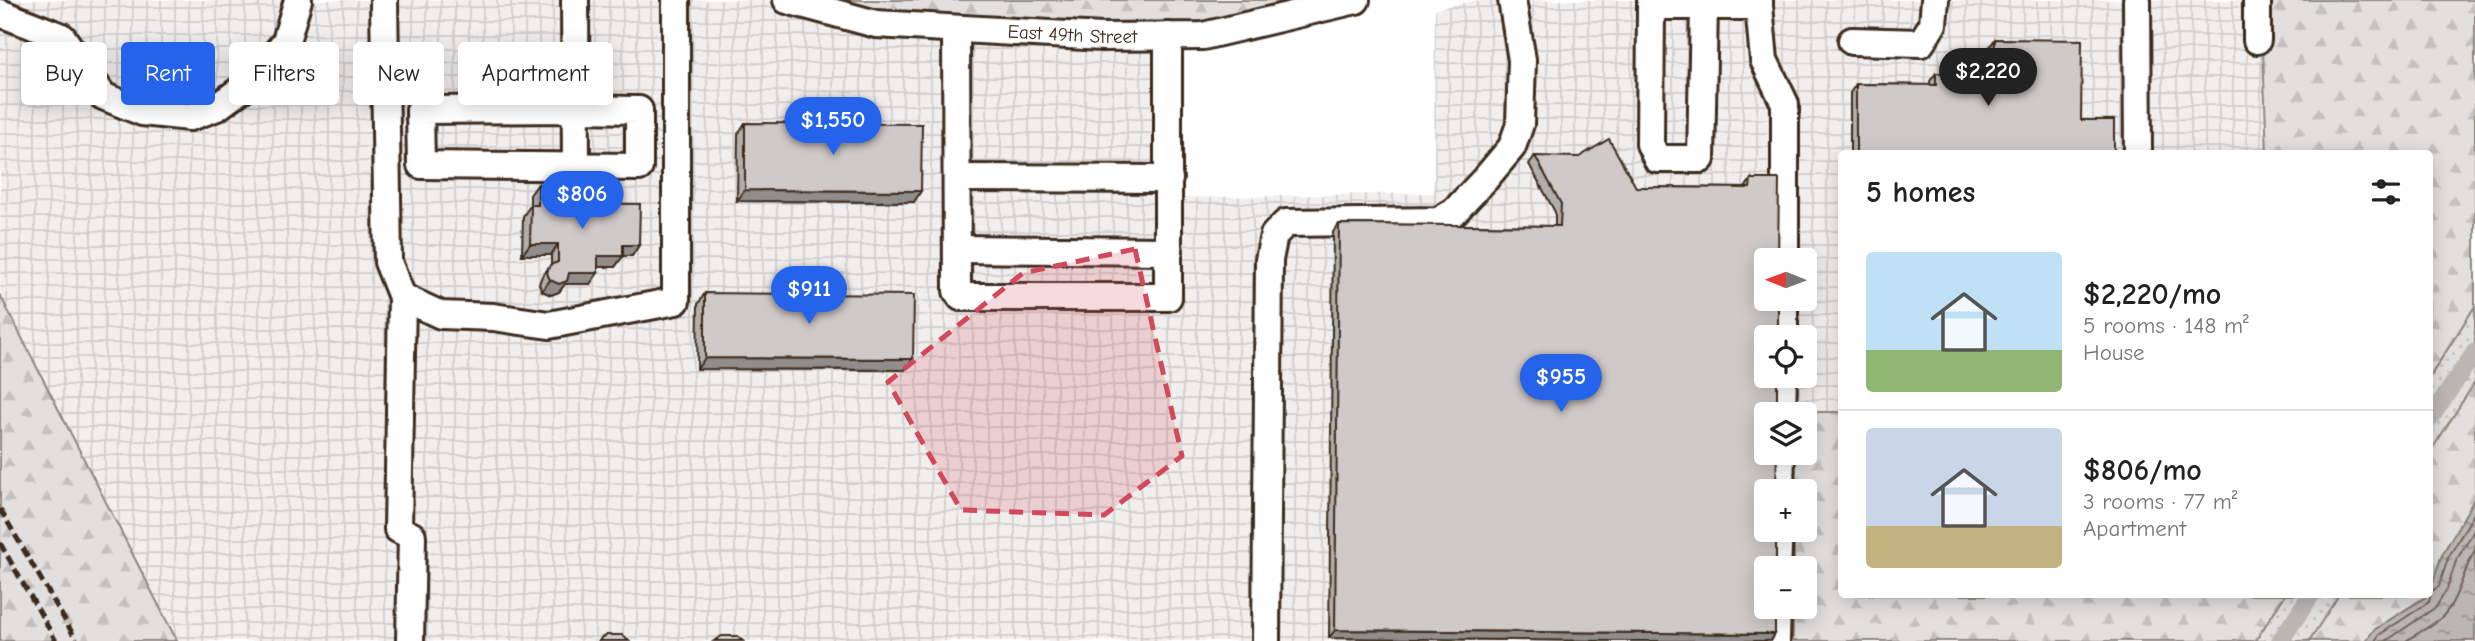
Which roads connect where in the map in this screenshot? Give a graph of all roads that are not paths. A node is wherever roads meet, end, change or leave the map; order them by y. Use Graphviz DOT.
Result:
graph roads {
  1 [pos="298,0"];
  2 [pos="384,0"];
  3 [pos="575,0"];
  4 [pos="676,0"];
  5 [pos="787,0"];
  6 [pos="1356,0"];
  7 [pos="1512,0"];
  8 [pos="1935,0"];
  9 [pos="2137,0"];
  10 [pos="2257,0"];
  11 [pos="1651,3"];
  12 [pos="1759,3"];
  13 [pos="1704,6"];
  14 [pos="0,13"];
  15 [pos="956,29"];
  16 [pos="1168,36"];
  17 [pos="2257,40"];
  18 [pos="1852,41"];
  19 [pos="576,109"];
  20 [pos="2138,150"];
  21 [pos="576,167"];
  22 [pos="957,178"];
  23 [pos="1168,179"];
  24 [pos="1785,248"];
  25 [pos="957,249"];
  26 [pos="1169,251"];
  27 [pos="402,297"];
  28 [pos="1777,619"];
  29 [pos="410,641"];
  30 [pos="1266,641"];
  31 [pos="1776,641"];
  1 -- 14 [label="street"];
  2 -- 27 [label="street"];
  3 -- 19 [label="street"];
  4 -- 27 [label="street"];
  5 -- 15 [label="street, East 49th Street"];
  6 -- 16 [label="street, East 49th Street"];
  7 -- 30 [label="street"];
  8 -- 18 [label="street"];
  9 -- 20 [label="street"];
  10 -- 17 [label="street"];
  11 -- 13 [label="street"];
  11 -- 13 [label="street"];
  12 -- 13 [label="street"];
  12 -- 24 [label="street"];
  15 -- 16 [label="street, East 49th Street"];
  15 -- 22 [label="street"];
  16 -- 23 [label="street"];
  19 -- 21 [label="street"];
  19 -- 21 [label="street"];
  19 -- 21 [label="street"];
  22 -- 23 [label="street"];
  22 -- 25 [label="street"];
  23 -- 26 [label="street"];
  25 -- 26 [label="street"];
  25 -- 26 [label="street"];
  27 -- 29 [label="street"];
  28 -- 31 [label="street"];
}
